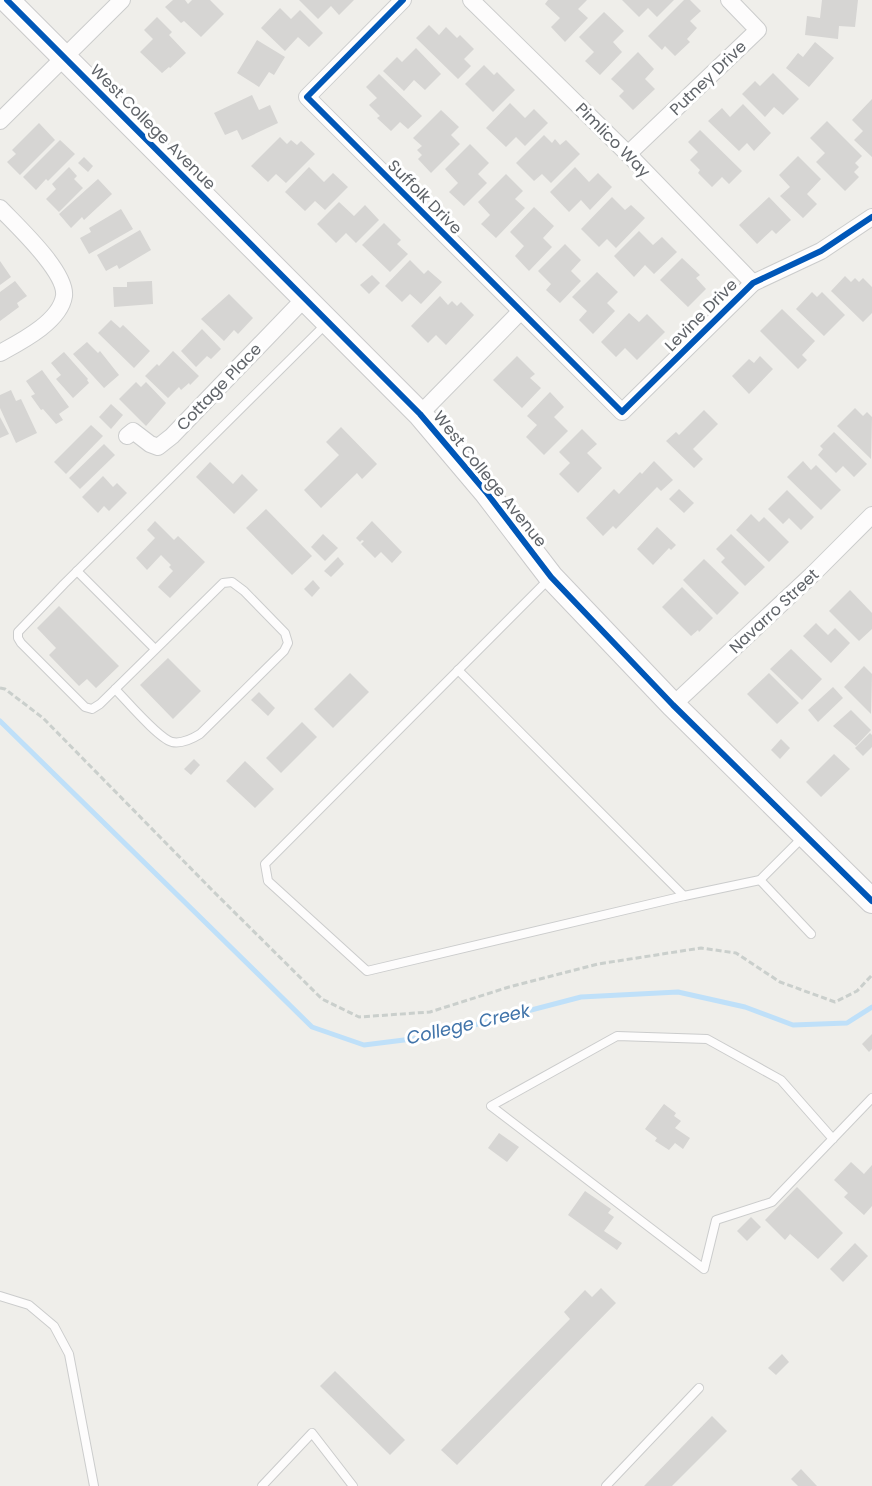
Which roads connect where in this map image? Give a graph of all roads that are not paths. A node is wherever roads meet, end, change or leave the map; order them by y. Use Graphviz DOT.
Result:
graph roads {
  1 [pos="7,0"];
  2 [pos="122,0"];
  3 [pos="403,0"];
  4 [pos="471,0"];
  5 [pos="729,0"];
  6 [pos="64,58"];
  7 [pos="0,121"];
  8 [pos="628,154"];
  9 [pos="0,208"];
  10 [pos="872,217"];
  11 [pos="753,283"];
  12 [pos="305,298"];
  13 [pos="520,312"];
  14 [pos="328,322"];
  15 [pos="0,353"];
  16 [pos="622,412"];
  17 [pos="420,414"];
  18 [pos="127,436"];
  19 [pos="872,514"];
  20 [pos="77,571"];
  21 [pos="551,577"];
  22 [pos="155,649"];
  23 [pos="458,669"];
  24 [pos="114,689"];
  25 [pos="673,705"];
  26 [pos="805,835"];
  27 [pos="760,880"];
  28 [pos="684,896"];
  29 [pos="872,901"];
  30 [pos="811,934"];
  31 [pos="872,1098"];
  32 [pos="833,1139"];
  33 [pos="0,1296"];
  34 [pos="699,1388"];
  35 [pos="94,1486"];
  36 [pos="262,1486"];
  37 [pos="353,1486"];
  38 [pos="606,1486"];
  1 -- 6 [label="main road, West College Avenue"];
  2 -- 6 [label="street"];
  3 -- 13 [label="street, Suffolk Drive"];
  4 -- 8 [label="street, Pimlico Way"];
  5 -- 8 [label="street, Putney Drive"];
  6 -- 7 [label="street"];
  6 -- 12 [label="main road, West College Avenue"];
  8 -- 11 [label="street, Pimlico Way"];
  9 -- 15 [label="street"];
  10 -- 11 [label="street, Levine Drive"];
  11 -- 16 [label="street, Levine Drive"];
  12 -- 14 [label="main road, West College Avenue"];
  12 -- 18 [label="street, Cottage Place"];
  13 -- 16 [label="street, Suffolk Drive"];
  13 -- 17 [label="street"];
  14 -- 17 [label="main road, West College Avenue"];
  14 -- 20 [label="lane"];
  17 -- 21 [label="main road, West College Avenue"];
  19 -- 25 [label="street, Navarro Street"];
  20 -- 22 [label="lane"];
  20 -- 24 [label="lane"];
  21 -- 23 [label="lane"];
  21 -- 25 [label="main road, West College Avenue"];
  22 -- 24 [label="lane"];
  22 -- 24 [label="lane"];
  23 -- 28 [label="lane"];
  23 -- 28 [label="lane"];
  25 -- 26 [label="main road, West College Avenue"];
  26 -- 27 [label="lane"];
  26 -- 29 [label="main road, West College Avenue"];
  27 -- 28 [label="lane"];
  27 -- 30 [label="lane"];
  31 -- 32 [label="lane"];
  32 -- 32 [label="lane"];
  33 -- 35 [label="lane"];
  34 -- 38 [label="lane"];
  36 -- 37 [label="lane"];
}
